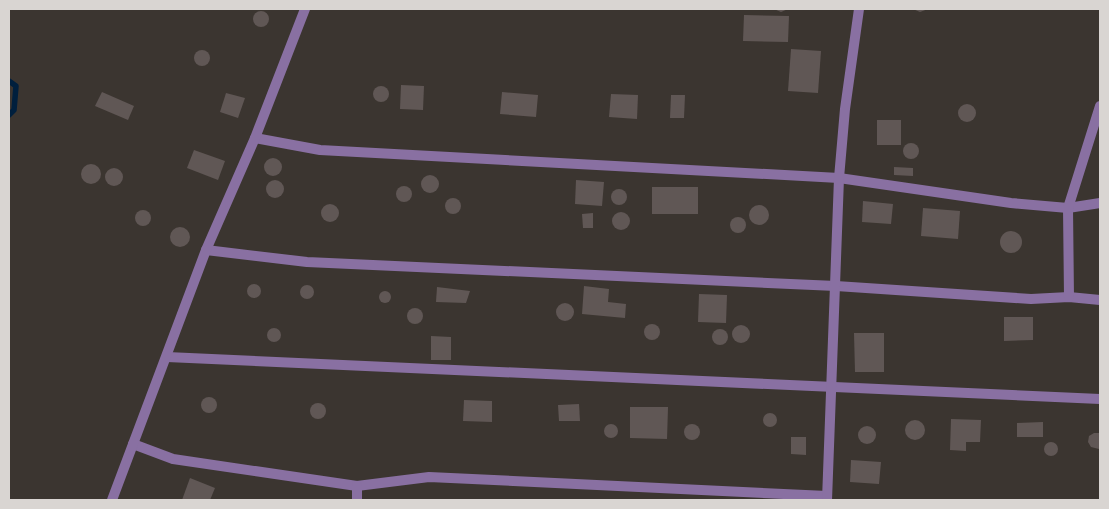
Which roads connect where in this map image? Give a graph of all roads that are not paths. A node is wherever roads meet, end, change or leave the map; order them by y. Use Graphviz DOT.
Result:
graph roads {
  1 [pos="305,9"];
  2 [pos="859,9"];
  3 [pos="1100,106"];
  4 [pos="254,138"];
  5 [pos="839,178"];
  6 [pos="1100,203"];
  7 [pos="1068,208"];
  8 [pos="206,250"];
  9 [pos="836,286"];
  10 [pos="1069,297"];
  11 [pos="1100,300"];
  12 [pos="167,356"];
  13 [pos="832,386"];
  14 [pos="1100,399"];
  15 [pos="133,444"];
  16 [pos="357,486"];
  17 [pos="827,498"];
  18 [pos="112,500"];
  19 [pos="357,500"];
  1 -- 4 [label="street"];
  2 -- 5 [label="street"];
  3 -- 7 [label="street"];
  4 -- 5 [label="street"];
  4 -- 8 [label="street"];
  5 -- 7 [label="street"];
  5 -- 9 [label="street"];
  6 -- 7 [label="street"];
  7 -- 10 [label="street"];
  8 -- 9 [label="street"];
  8 -- 12 [label="street"];
  9 -- 10 [label="street"];
  9 -- 13 [label="street"];
  10 -- 11 [label="street"];
  12 -- 13 [label="street"];
  12 -- 15 [label="street"];
  13 -- 14 [label="street"];
  13 -- 17 [label="street"];
  15 -- 16 [label="street"];
  15 -- 18 [label="street"];
  16 -- 17 [label="street"];
  16 -- 19 [label="street"];
}
